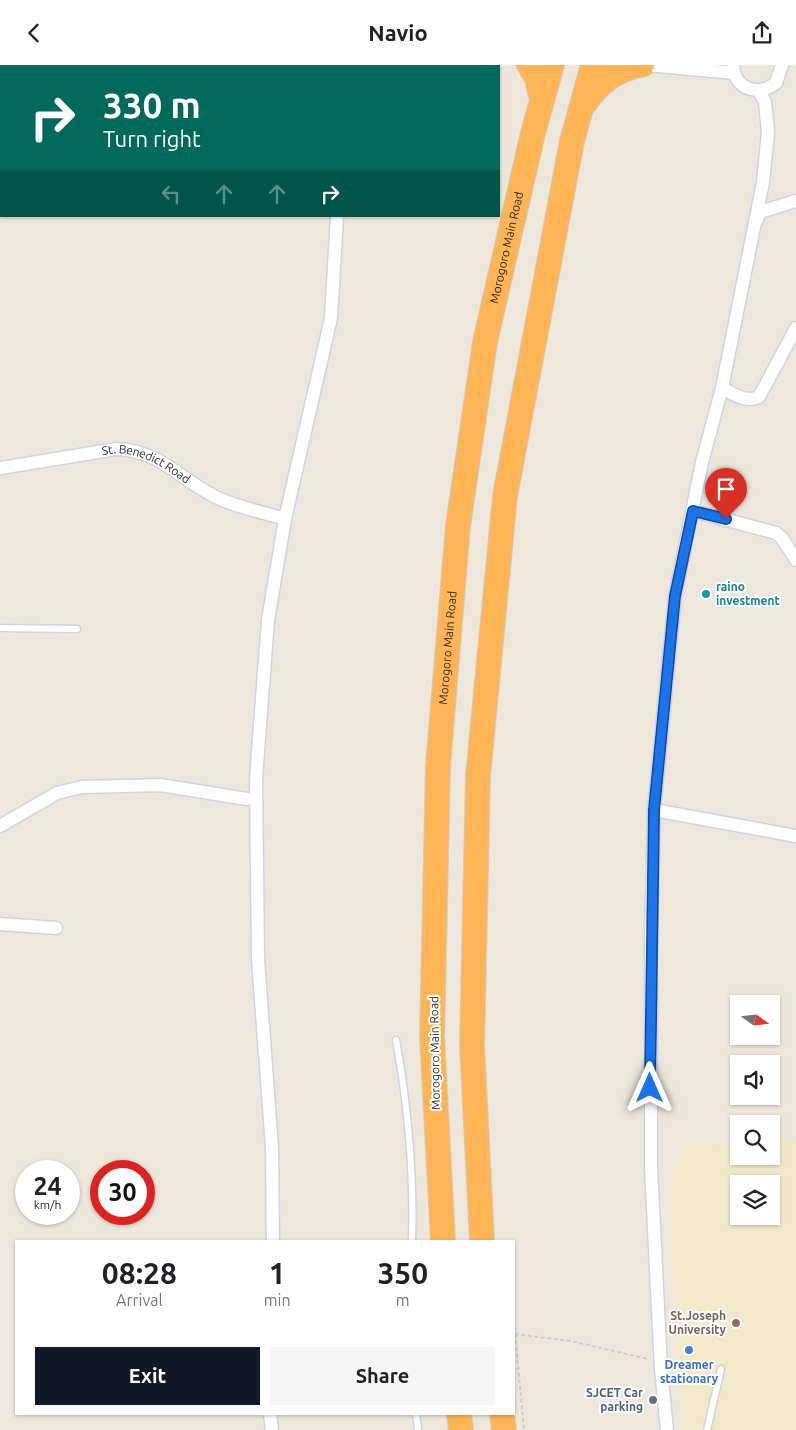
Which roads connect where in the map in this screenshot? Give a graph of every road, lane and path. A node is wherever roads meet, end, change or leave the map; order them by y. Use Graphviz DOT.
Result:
graph roads {
  1 [pos="528,65"];
  2 [pos="552,65"];
  3 [pos="593,65"];
  4 [pos="642,65"];
  5 [pos="647,65"];
  6 [pos="782,65"];
  7 [pos="734,69"];
  8 [pos="759,91"];
  9 [pos="542,100"];
  10 [pos="578,112"];
  11 [pos="796,201"];
  12 [pos="338,217"];
  13 [pos="757,220"];
  14 [pos="796,328"];
  15 [pos="722,388"];
  16 [pos="0,467"];
  17 [pos="693,511"];
  18 [pos="284,519"];
  19 [pos="796,560"];
  20 [pos="0,628"];
  21 [pos="78,629"];
  22 [pos="247,799"];
  23 [pos="654,810"];
  24 [pos="0,825"];
  25 [pos="796,836"];
  26 [pos="0,924"];
  27 [pos="56,927"];
  28 [pos="396,1040"];
  29 [pos="273,1240"];
  30 [pos="412,1240"];
  31 [pos="443,1240"];
  32 [pos="482,1240"];
  33 [pos="515,1328"];
  34 [pos="516,1334"];
  35 [pos="660,1361"];
  36 [pos="721,1369"];
  37 [pos="270,1415"];
  38 [pos="416,1415"];
  39 [pos="459,1415"];
  40 [pos="502,1415"];
  41 [pos="272,1430"];
  42 [pos="418,1430"];
  43 [pos="461,1430"];
  44 [pos="504,1430"];
  45 [pos="524,1430"];
  46 [pos="667,1430"];
  47 [pos="707,1430"];
  1 -- 9 [label="highway"];
  2 -- 9 [label="highway, Morogoro Main Road"];
  3 -- 10 [label="highway"];
  4 -- 10 [label="highway"];
  5 -- 7 [label="street"];
  6 -- 8 [label="street"];
  7 -- 8 [label="street"];
  8 -- 13 [label="street"];
  9 -- 31 [label="highway, Morogoro Main Road"];
  10 -- 32 [label="highway"];
  11 -- 13 [label="street"];
  12 -- 18 [label="street"];
  13 -- 15 [label="street"];
  14 -- 15 [label="street"];
  15 -- 17 [label="street"];
  16 -- 18 [label="street, St. Benedict Road"];
  17 -- 19 [label="street"];
  17 -- 23 [label="street"];
  18 -- 29 [label="street"];
  20 -- 21 [label="lane"];
  22 -- 24 [label="street"];
  23 -- 25 [label="street"];
  23 -- 35 [label="street"];
  26 -- 27 [label="street"];
  28 -- 30 [label="lane"];
  33 -- 34 [label="path"];
  34 -- 35 [label="path"];
  34 -- 45 [label="path"];
  35 -- 46 [label="street"];
  36 -- 47 [label="lane"];
  37 -- 41 [label="street"];
  38 -- 42 [label="lane"];
  39 -- 43 [label="highway"];
  40 -- 44 [label="highway"];
}
